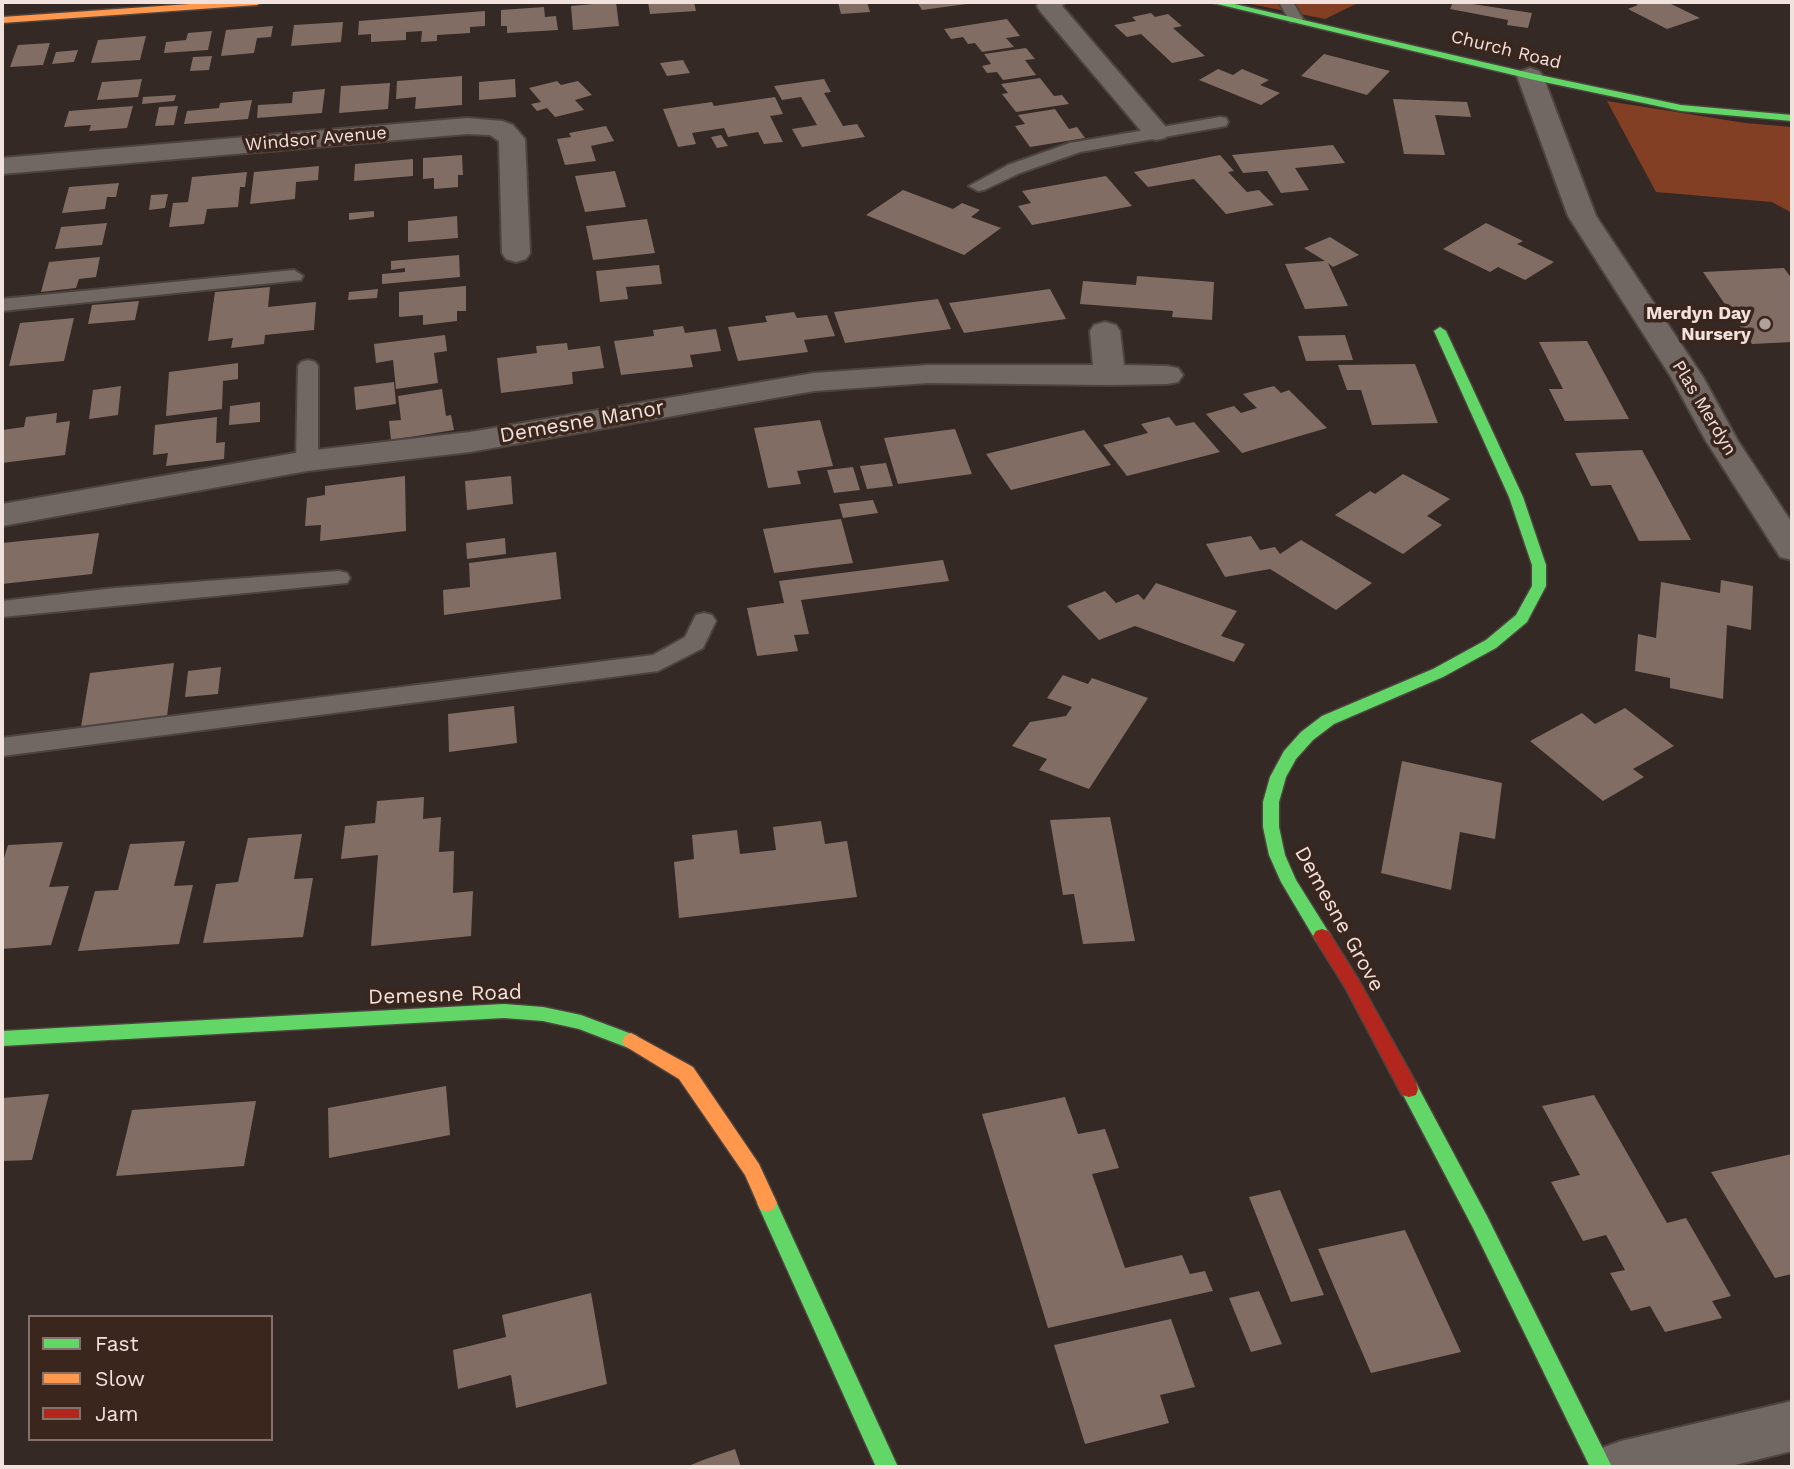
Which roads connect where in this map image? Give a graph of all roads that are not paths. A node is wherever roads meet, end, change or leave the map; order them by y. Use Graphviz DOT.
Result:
graph roads {
  1 [pos="257,2"];
  2 [pos="1053,2"];
  3 [pos="1214,2"];
  4 [pos="1286,2"];
  5 [pos="102,7"];
  6 [pos="1295,19"];
  7 [pos="2,20"];
  8 [pos="1530,76"];
  9 [pos="1792,118"];
  10 [pos="1220,122"];
  11 [pos="1156,132"];
  12 [pos="2,166"];
  13 [pos="978,186"];
  14 [pos="516,253"];
  15 [pos="294,276"];
  16 [pos="2,305"];
  17 [pos="1105,331"];
  18 [pos="1440,331"];
  19 [pos="308,366"];
  20 [pos="1167,375"];
  21 [pos="1110,376"];
  22 [pos="307,461"];
  23 [pos="2,515"];
  24 [pos="1792,549"];
  25 [pos="339,578"];
  26 [pos="2,608"];
  27 [pos="704,621"];
  28 [pos="2,747"];
  29 [pos="2,1040"];
  30 [pos="1792,1426"];
  31 [pos="887,1467"];
  32 [pos="1601,1467"];
  33 [pos="1621,1467"];
  1 -- 5 [label="street"];
  2 -- 11 [label="street"];
  3 -- 6 [label="street, Church Road"];
  4 -- 6 [label="lane"];
  5 -- 7 [label="street"];
  6 -- 8 [label="street, Church Road"];
  8 -- 9 [label="street, Church Road"];
  8 -- 24 [label="street, Plas Merdyn"];
  10 -- 11 [label="lane"];
  11 -- 13 [label="lane"];
  12 -- 14 [label="street, Windsor Avenue"];
  15 -- 16 [label="lane"];
  17 -- 21 [label="street"];
  18 -- 32 [label="street, Demesne Grove"];
  19 -- 22 [label="lane"];
  20 -- 21 [label="street, Demesne Manor"];
  21 -- 22 [label="street, Demesne Manor"];
  22 -- 23 [label="street, Demesne Manor"];
  25 -- 26 [label="lane"];
  27 -- 28 [label="lane"];
  29 -- 31 [label="street, Demesne Road"];
  30 -- 33 [label="street"];
}
